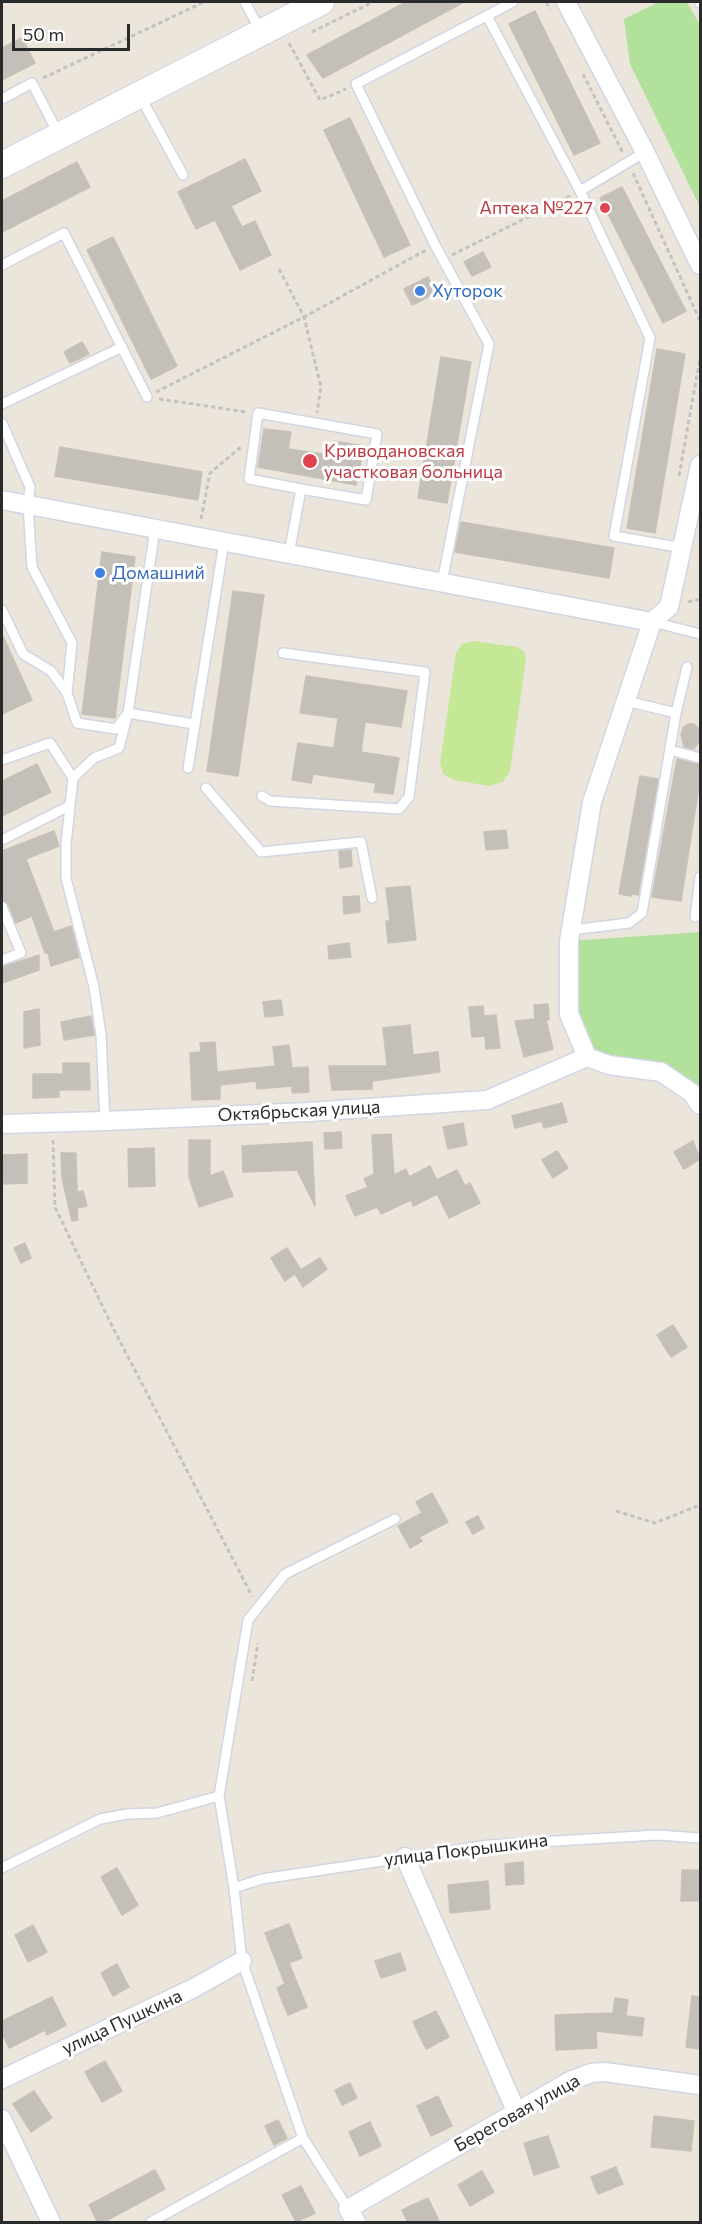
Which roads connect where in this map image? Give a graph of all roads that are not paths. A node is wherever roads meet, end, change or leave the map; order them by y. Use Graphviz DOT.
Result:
graph roads {
  1 [pos="245,2"];
  2 [pos="321,2"];
  3 [pos="513,2"];
  4 [pos="567,2"];
  5 [pos="487,16"];
  6 [pos="261,32"];
  7 [pos="139,94"];
  8 [pos="2,99"];
  9 [pos="59,135"];
  10 [pos="645,152"];
  11 [pos="2,165"];
  12 [pos="183,175"];
  13 [pos="580,191"];
  14 [pos="2,265"];
  15 [pos="700,266"];
  16 [pos="122,347"];
  17 [pos="147,397"];
  18 [pos="2,404"];
  19 [pos="2,423"];
  20 [pos="700,465"];
  21 [pos="301,489"];
  22 [pos="2,500"];
  23 [pos="28,505"];
  24 [pos="154,529"];
  25 [pos="225,542"];
  26 [pos="683,548"];
  27 [pos="289,554"];
  28 [pos="442,582"];
  29 [pos="2,610"];
  30 [pos="652,622"];
  31 [pos="700,634"];
  32 [pos="283,653"];
  33 [pos="687,667"];
  34 [pos="67,693"];
  35 [pos="626,702"];
  36 [pos="128,713"];
  37 [pos="676,713"];
  38 [pos="194,723"];
  39 [pos="670,750"];
  40 [pos="700,758"];
  41 [pos="2,760"];
  42 [pos="188,768"];
  43 [pos="73,778"];
  44 [pos="206,788"];
  45 [pos="262,796"];
  46 [pos="69,806"];
  47 [pos="2,840"];
  48 [pos="700,877"];
  49 [pos="372,898"];
  50 [pos="2,907"];
  51 [pos="695,917"];
  52 [pos="571,930"];
  53 [pos="2,960"];
  54 [pos="587,1057"];
  55 [pos="700,1105"];
  56 [pos="105,1121"];
  57 [pos="2,1124"];
  58 [pos="395,1520"];
  59 [pos="219,1796"];
  60 [pos="700,1838"];
  61 [pos="405,1857"];
  62 [pos="2,1868"];
  63 [pos="234,1888"];
  64 [pos="242,1961"];
  65 [pos="2,2079"];
  66 [pos="700,2085"];
  67 [pos="516,2111"];
  68 [pos="2,2119"];
  69 [pos="303,2138"];
  70 [pos="352,2216"];
  71 [pos="51,2223"];
  72 [pos="151,2223"];
  1 -- 6 [label="lane"];
  2 -- 6 [label="street"];
  3 -- 5 [label="lane"];
  4 -- 10 [label="street"];
  5 -- 13 [label="lane"];
  5 -- 28 [label="lane"];
  6 -- 7 [label="street"];
  7 -- 9 [label="street"];
  7 -- 12 [label="lane"];
  8 -- 9 [label="lane"];
  9 -- 11 [label="street"];
  10 -- 13 [label="lane"];
  10 -- 15 [label="street"];
  13 -- 26 [label="lane"];
  14 -- 16 [label="lane"];
  16 -- 17 [label="lane"];
  16 -- 18 [label="lane"];
  19 -- 23 [label="lane"];
  20 -- 26 [label="street"];
  21 -- 21 [label="lane"];
  21 -- 27 [label="lane"];
  22 -- 23 [label="street"];
  23 -- 24 [label="street"];
  23 -- 34 [label="lane"];
  24 -- 25 [label="street"];
  24 -- 36 [label="lane"];
  25 -- 27 [label="street"];
  25 -- 38 [label="lane"];
  26 -- 30 [label="street"];
  27 -- 28 [label="street"];
  28 -- 30 [label="street"];
  29 -- 34 [label="lane"];
  30 -- 31 [label="lane"];
  30 -- 35 [label="street"];
  32 -- 45 [label="lane"];
  33 -- 37 [label="lane"];
  34 -- 36 [label="lane"];
  35 -- 37 [label="lane"];
  35 -- 52 [label="street"];
  36 -- 38 [label="lane"];
  36 -- 43 [label="lane"];
  37 -- 39 [label="lane"];
  38 -- 42 [label="lane"];
  39 -- 40 [label="lane"];
  39 -- 52 [label="lane"];
  41 -- 43 [label="lane"];
  43 -- 46 [label="lane"];
  44 -- 49 [label="lane"];
  46 -- 47 [label="lane"];
  46 -- 56 [label="lane"];
  48 -- 51 [label="lane"];
  50 -- 53 [label="lane"];
  52 -- 54 [label="street"];
  54 -- 55 [label="street"];
  54 -- 56 [label="street, Октябрьская улица"];
  56 -- 57 [label="street, Октябрьская улица"];
  58 -- 59 [label="lane"];
  59 -- 62 [label="lane"];
  59 -- 63 [label="lane"];
  60 -- 61 [label="lane, улица Покрышкина"];
  61 -- 63 [label="lane, улица Покрышкина"];
  61 -- 67 [label="street"];
  63 -- 64 [label="lane"];
  64 -- 65 [label="street, улица Пушкина"];
  64 -- 69 [label="lane"];
  66 -- 67 [label="street, Береговая улица"];
  67 -- 70 [label="street, Береговая улица"];
  68 -- 71 [label="street"];
  69 -- 70 [label="lane"];
  69 -- 72 [label="lane"];
}
